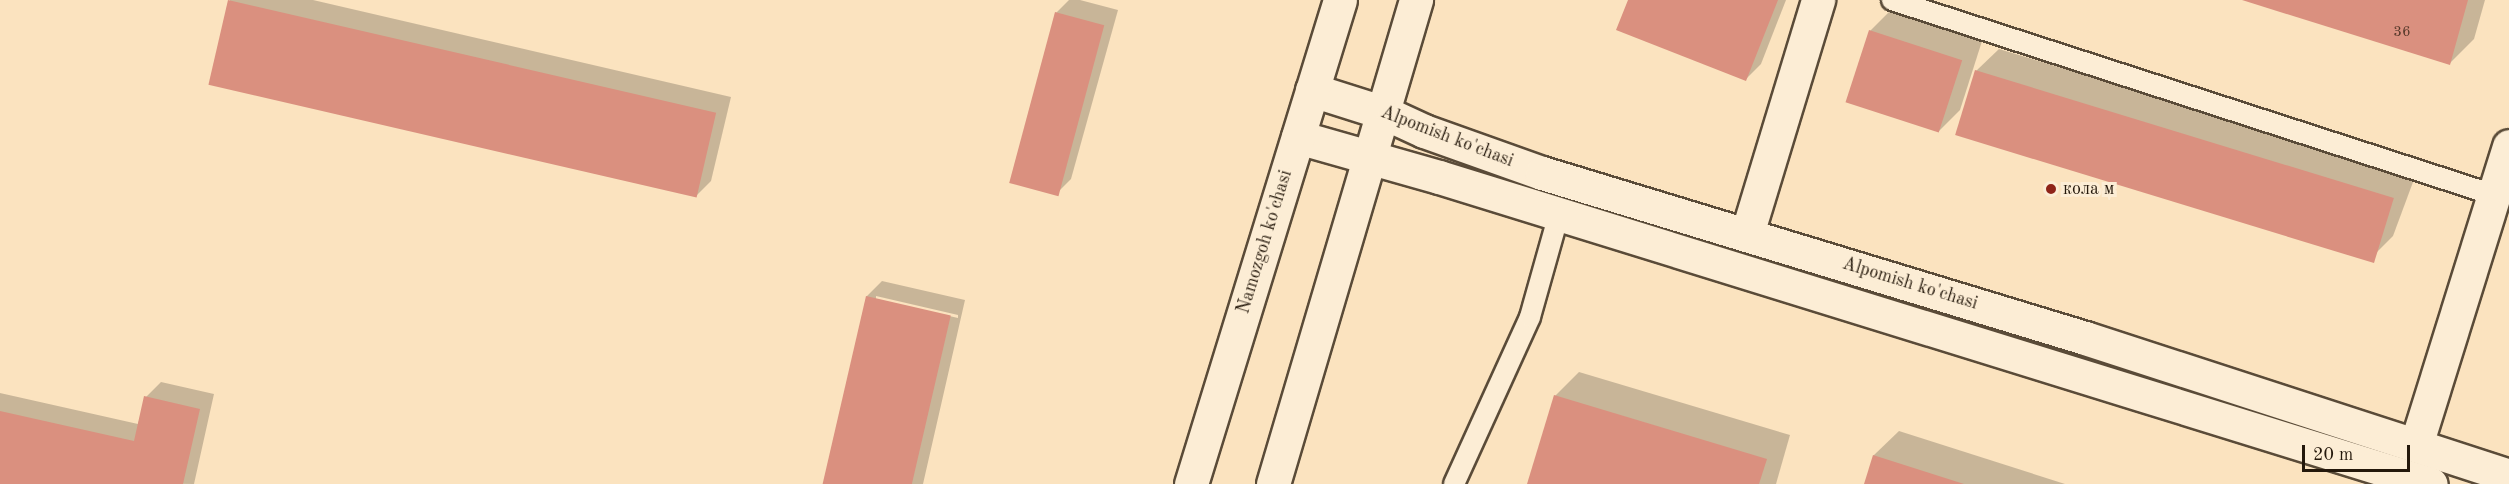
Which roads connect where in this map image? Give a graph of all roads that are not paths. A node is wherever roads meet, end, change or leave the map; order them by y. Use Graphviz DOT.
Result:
graph roads {
  1 [pos="1340,0"];
  2 [pos="1416,0"];
  3 [pos="1818,0"];
  4 [pos="1892,0"];
  5 [pos="1312,90"];
  6 [pos="1385,113"];
  7 [pos="1298,137"];
  8 [pos="2509,146"];
  9 [pos="1372,156"];
  10 [pos="2494,195"];
  11 [pos="1559,214"];
  12 [pos="1747,234"];
  13 [pos="2416,445"];
  14 [pos="2509,476"];
  15 [pos="1191,484"];
  16 [pos="1273,484"];
  17 [pos="1454,484"];
  18 [pos="2431,484"];
  1 -- 5 [label="main road, Namozgoh ko'chasi"];
  2 -- 6 [label="main road"];
  3 -- 12 [label="main road"];
  4 -- 10 [label="lane"];
  5 -- 6 [label="main road, Alpomish ko'chasi"];
  5 -- 7 [label="main road, Namozgoh ko'chasi"];
  6 -- 9 [label="main road"];
  6 -- 12 [label="main road, Alpomish ko'chasi"];
  7 -- 9 [label="main road"];
  7 -- 15 [label="main road, Namozgoh ko'chasi"];
  8 -- 10 [label="main road"];
  9 -- 11 [label="main road"];
  9 -- 16 [label="main road"];
  10 -- 13 [label="main road"];
  11 -- 17 [label="lane"];
  11 -- 18 [label="main road"];
  12 -- 13 [label="main road, Alpomish ko'chasi"];
  13 -- 14 [label="main road, Alpomish ko'chasi"];
}
